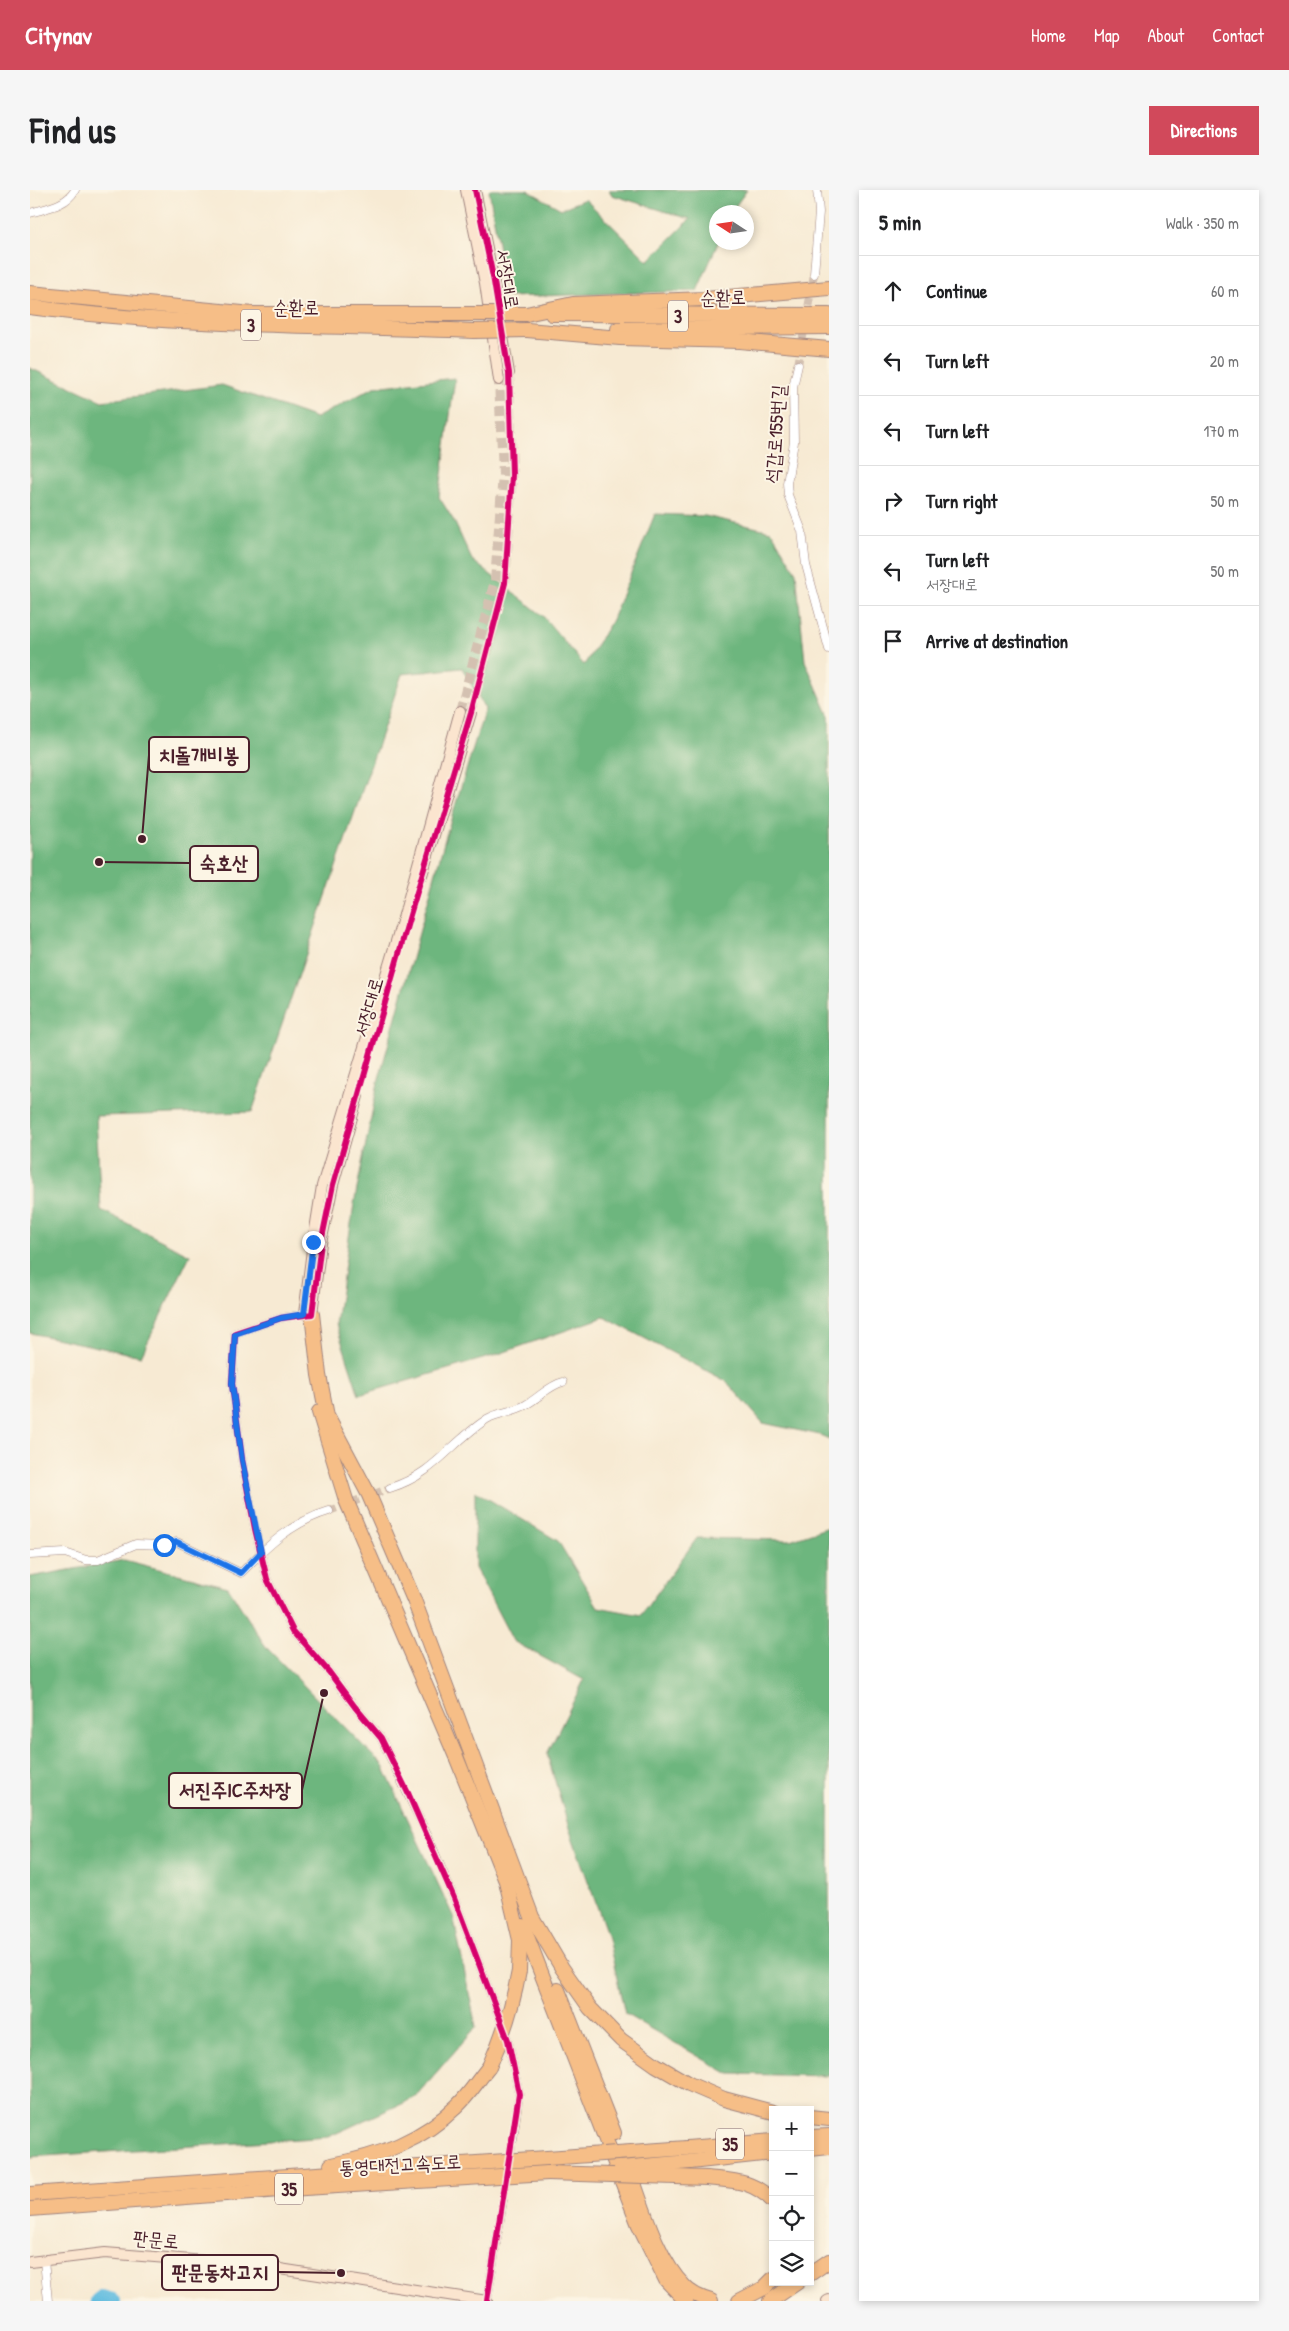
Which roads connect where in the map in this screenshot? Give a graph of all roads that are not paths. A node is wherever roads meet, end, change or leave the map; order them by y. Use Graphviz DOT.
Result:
graph roads {
  1 [pos="75,190"];
  2 [pos="475,190"];
  3 [pos="817,190"];
  4 [pos="466,193"];
  5 [pos="30,212"];
  6 [pos="814,274"];
  7 [pos="829,288"];
  8 [pos="30,294"];
  9 [pos="30,307"];
  10 [pos="526,314"];
  11 [pos="829,315"];
  12 [pos="829,327"];
  13 [pos="527,330"];
  14 [pos="829,349"];
  15 [pos="798,365"];
  16 [pos="509,373"];
  17 [pos="499,380"];
  18 [pos="829,649"];
  19 [pos="460,711"];
  20 [pos="471,713"];
  21 [pos="308,1314"];
  22 [pos="563,1382"];
  23 [pos="390,1488"];
  24 [pos="329,1512"];
  25 [pos="261,1552"];
  26 [pos="30,1555"];
  27 [pos="506,1881"];
  28 [pos="532,1918"];
  29 [pos="769,2111"];
  30 [pos="814,2117"];
  31 [pos="829,2119"];
  32 [pos="829,2136"];
  33 [pos="814,2137"];
  34 [pos="513,2140"];
  35 [pos="769,2141"];
  36 [pos="829,2147"];
  37 [pos="814,2149"];
  38 [pos="769,2153"];
  39 [pos="548,2174"];
  40 [pos="282,2175"];
  41 [pos="30,2194"];
  42 [pos="769,2197"];
  43 [pos="503,2200"];
  44 [pos="30,2209"];
  45 [pos="44,2260"];
  46 [pos="829,2261"];
  47 [pos="30,2262"];
  48 [pos="814,2271"];
  49 [pos="769,2283"];
  50 [pos="792,2286"];
  51 [pos="48,2301"];
  52 [pos="487,2301"];
  53 [pos="686,2301"];
  54 [pos="711,2301"];
  55 [pos="738,2301"];
  56 [pos="770,2301"];
  1 -- 5 [label="street"];
  2 -- 16 [label="street, 서장대로"];
  3 -- 6 [label="street"];
  4 -- 17 [label="street, 서장대로"];
  7 -- 10 [label="highway"];
  8 -- 10 [label="highway, 순환로 / 3, bridge"];
  9 -- 13 [label="highway, 순환로 / 3, bridge"];
  10 -- 11 [label="highway, 순환로 / 3"];
  12 -- 13 [label="highway, 순환로 / 3"];
  13 -- 14 [label="highway"];
  15 -- 18 [label="street, 석갑로155번길"];
  19 -- 21 [label="street, 서장대로"];
  20 -- 21 [label="street, 서장대로"];
  21 -- 25 [label="street"];
  21 -- 27 [label="highway"];
  21 -- 28 [label="highway"];
  22 -- 23 [label="street"];
  24 -- 25 [label="street"];
  25 -- 26 [label="street"];
  25 -- 34 [label="street"];
  27 -- 40 [label="highway, bridge"];
  27 -- 53 [label="highway"];
  28 -- 29 [label="highway"];
  28 -- 54 [label="highway"];
  30 -- 31 [label="highway"];
  32 -- 33 [label="highway"];
  35 -- 40 [label="highway, 통영대전고속도로 / 35, bridge"];
  36 -- 37 [label="highway"];
  38 -- 39 [label="highway, 통영대전고속도로 / 35, bridge"];
  39 -- 42 [label="highway, bridge"];
  39 -- 44 [label="highway, 통영대전고속도로 / 35"];
  40 -- 41 [label="highway, 통영대전고속도로 / 35"];
  43 -- 52 [label="street"];
  45 -- 47 [label="street, 판문로"];
  45 -- 51 [label="street"];
  45 -- 52 [label="street, 판문로"];
  46 -- 48 [label="highway"];
  49 -- 55 [label="highway"];
  50 -- 56 [label="highway"];
}
